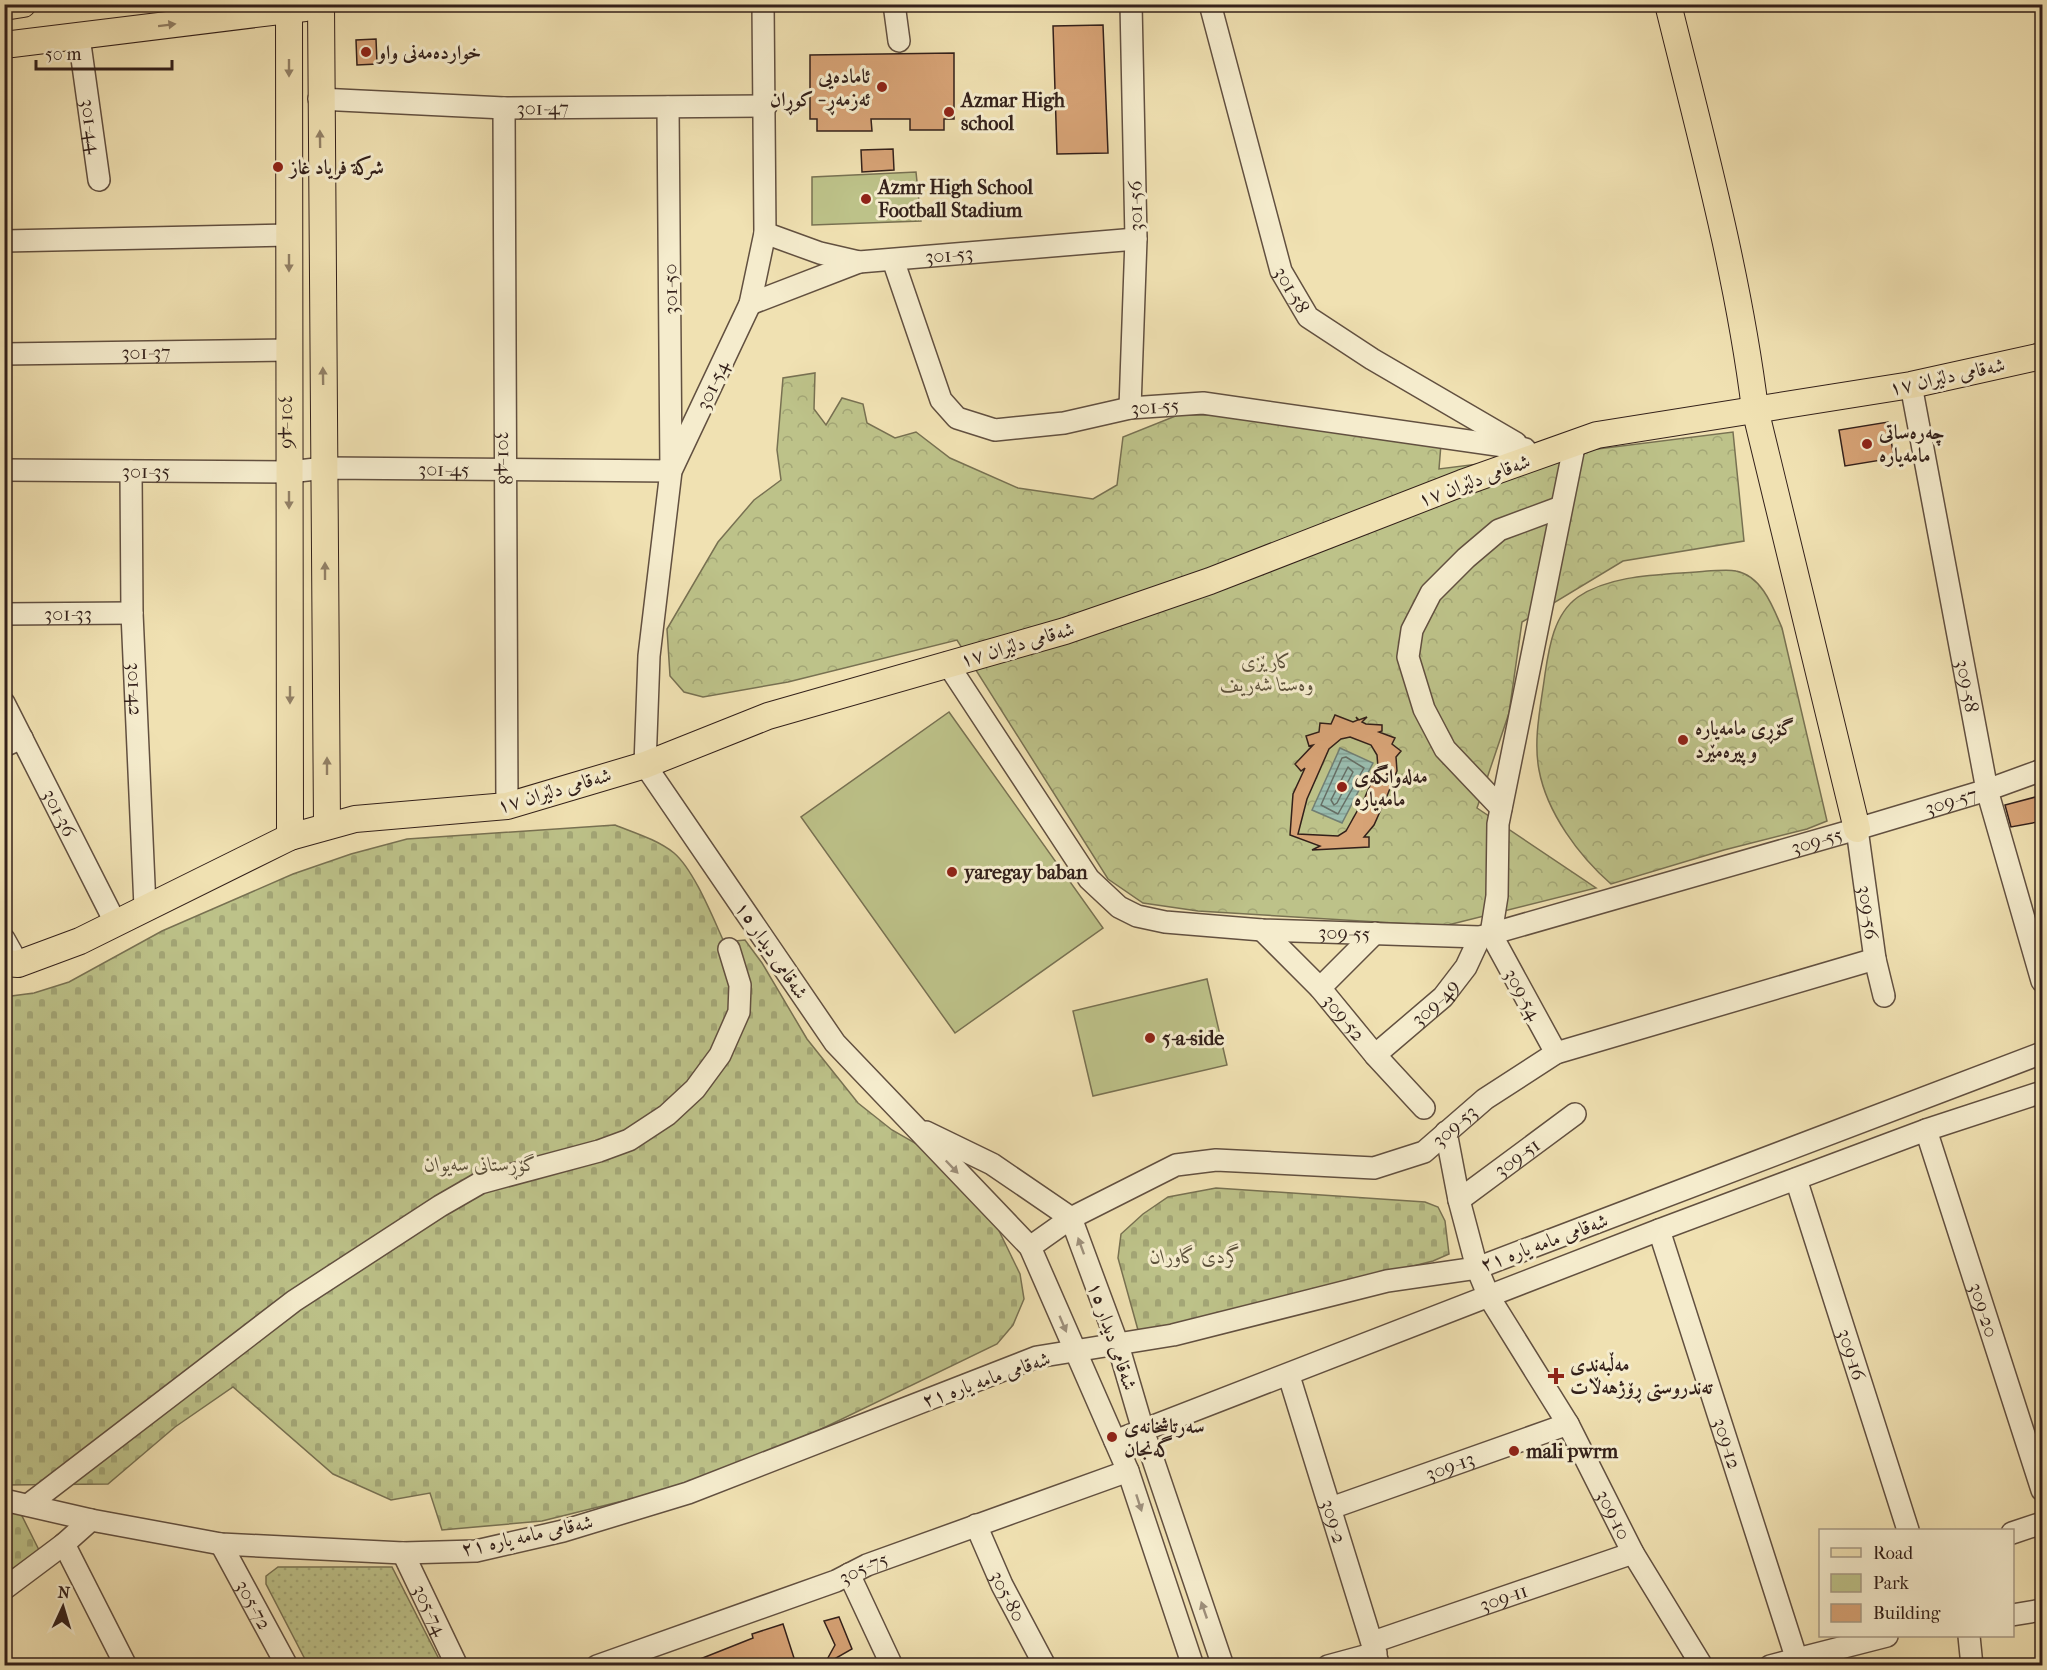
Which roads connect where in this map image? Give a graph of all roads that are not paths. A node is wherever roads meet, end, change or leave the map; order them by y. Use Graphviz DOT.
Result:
graph roads {
  1 [pos="22,4"];
  2 [pos="764,4"];
  3 [pos="894,4"];
  4 [pos="1131,4"];
  5 [pos="1210,4"];
  6 [pos="1668,4"];
  7 [pos="325,5"];
  8 [pos="4,7"];
  9 [pos="289,7"];
  10 [pos="80,37"];
  11 [pos="898,41"];
  12 [pos="4,45"];
  13 [pos="319,99"];
  14 [pos="766,106"];
  15 [pos="668,107"];
  16 [pos="504,108"];
  17 [pos="99,180"];
  18 [pos="765,233"];
  19 [pos="289,235"];
  20 [pos="1136,239"];
  21 [pos="4,241"];
  22 [pos="893,260"];
  23 [pos="860,262"];
  24 [pos="750,304"];
  25 [pos="289,350"];
  26 [pos="4,354"];
  27 [pos="2043,356"];
  28 [pos="1911,385"];
  29 [pos="1130,408"];
  30 [pos="1755,409"];
  31 [pos="1575,442"];
  32 [pos="1531,453"];
  33 [pos="325,468"];
  34 [pos="4,470"];
  35 [pos="505,470"];
  36 [pos="131,471"];
  37 [pos="671,471"];
  38 [pos="289,472"];
  39 [pos="1561,507"];
  40 [pos="132,613"];
  41 [pos="4,614"];
  42 [pos="947,663"];
  43 [pos="4,703"];
  44 [pos="13,742"];
  45 [pos="645,765"];
  46 [pos="2043,770"];
  47 [pos="1988,790"];
  48 [pos="507,806"];
  49 [pos="1502,808"];
  50 [pos="327,825"];
  51 [pos="1857,829"];
  52 [pos="290,837"];
  53 [pos="145,907"];
  54 [pos="116,922"];
  55 [pos="1262,930"];
  56 [pos="1375,933"];
  57 [pos="1485,936"];
  58 [pos="4,939"];
  59 [pos="729,949"];
  60 [pos="1875,959"];
  61 [pos="11,963"];
  62 [pos="2043,981"];
  63 [pos="1320,988"];
  64 [pos="1884,996"];
  65 [pos="1556,1053"];
  66 [pos="2043,1053"];
  67 [pos="1375,1055"];
  68 [pos="2043,1092"];
  69 [pos="1424,1108"];
  70 [pos="1575,1114"];
  71 [pos="911,1125"];
  72 [pos="1926,1130"];
  73 [pos="1446,1132"];
  74 [pos="1796,1179"];
  75 [pos="1459,1200"];
  76 [pos="1071,1218"];
  77 [pos="1659,1230"];
  78 [pos="1030,1247"];
  79 [pos="1477,1268"];
  80 [pos="1489,1297"];
  81 [pos="1118,1345"];
  82 [pos="1075,1352"];
  83 [pos="1289,1376"];
  84 [pos="1568,1424"];
  85 [pos="1143,1430"];
  86 [pos="1115,1441"];
  87 [pos="1128,1471"];
  88 [pos="2043,1490"];
  89 [pos="4,1500"];
  90 [pos="28,1505"];
  91 [pos="1331,1508"];
  92 [pos="91,1520"];
  93 [pos="2043,1523"];
  94 [pos="976,1525"];
  95 [pos="1908,1529"];
  96 [pos="2014,1533"];
  97 [pos="64,1544"];
  98 [pos="221,1544"];
  99 [pos="403,1553"];
  100 [pos="1633,1553"];
  101 [pos="849,1574"];
  102 [pos="4,1589"];
  103 [pos="2043,1610"];
  104 [pos="2014,1615"];
  105 [pos="1880,1637"];
  106 [pos="1969,1637"];
  107 [pos="1376,1654"];
  108 [pos="1800,1661"];
  109 [pos="606,1664"];
  110 [pos="126,1665"];
  111 [pos="287,1665"];
  112 [pos="457,1665"];
  113 [pos="892,1665"];
  114 [pos="1046,1665"];
  115 [pos="1193,1665"];
  116 [pos="1222,1665"];
  117 [pos="1328,1665"];
  118 [pos="1702,1665"];
  119 [pos="1770,1665"];
  120 [pos="1972,1665"];
  1 -- 8 [label="main road"];
  2 -- 14 [label="street, 301-54"];
  3 -- 11 [label="street"];
  4 -- 20 [label="street, 301-56"];
  5 -- 32 [label="street, 301-58"];
  6 -- 30 [label="main road"];
  7 -- 9 [label="main road"];
  7 -- 13 [label="main road, 301-46"];
  10 -- 9 [label="main road, one-way"];
  9 -- 19 [label="main road, 301-46, one-way"];
  10 -- 12 [label="main road"];
  10 -- 17 [label="street, 301-44"];
  13 -- 16 [label="street, 301-47"];
  33 -- 13 [label="main road, 301-46, one-way"];
  14 -- 15 [label="street, 301-47"];
  14 -- 18 [label="street, 301-54"];
  15 -- 16 [label="street, 301-47"];
  15 -- 37 [label="street, 301-50"];
  16 -- 35 [label="street, 301-48"];
  18 -- 23 [label="street, 301-53"];
  18 -- 24 [label="street, 301-54"];
  19 -- 21 [label="street"];
  19 -- 25 [label="main road, 301-46, one-way"];
  20 -- 22 [label="street, 301-53"];
  20 -- 29 [label="street, 301-56"];
  22 -- 23 [label="street, 301-53"];
  22 -- 29 [label="street, 301-55"];
  23 -- 24 [label="street"];
  24 -- 37 [label="street, 301-54"];
  25 -- 26 [label="street, 301-37"];
  25 -- 38 [label="main road, 301-46"];
  27 -- 28 [label="main road, شەقامی دلێران ١٧"];
  28 -- 30 [label="main road, شەقامی دلێران ١٧"];
  28 -- 47 [label="street, 309-58"];
  29 -- 32 [label="street, 301-55"];
  30 -- 31 [label="main road, شەقامی دلێران ١٧"];
  30 -- 51 [label="main road"];
  31 -- 32 [label="main road, شەقامی دلێران ١٧"];
  31 -- 39 [label="street, 309-49"];
  32 -- 42 [label="main road, شەقامی دلێران ١٧"];
  33 -- 35 [label="street, 301-45"];
  33 -- 38 [label="street, 301-45"];
  50 -- 33 [label="main road, 301-46, one-way"];
  34 -- 36 [label="street, 301-35"];
  35 -- 37 [label="street, 301-45"];
  35 -- 48 [label="street, 301-48"];
  36 -- 38 [label="street, 301-35"];
  36 -- 40 [label="street, 301-42"];
  37 -- 45 [label="street, 301-54"];
  38 -- 52 [label="main road, 301-46, one-way"];
  39 -- 49 [label="street, 309-49"];
  39 -- 49 [label="street"];
  40 -- 41 [label="street, 301-33"];
  40 -- 53 [label="street, 301-42"];
  42 -- 45 [label="main road, شەقامی دلێران ١٧"];
  42 -- 55 [label="street, 309-55"];
  43 -- 44 [label="street, 301-36"];
  44 -- 54 [label="street, 301-36"];
  45 -- 48 [label="main road, شەقامی دلێران ١٧"];
  45 -- 71 [label="street, شەقامی دیدار ١٥"];
  46 -- 47 [label="street, 309-57"];
  47 -- 51 [label="street, 309-57"];
  47 -- 62 [label="street, 309-58"];
  48 -- 50 [label="main road, شەقامی دلێران ١٧"];
  49 -- 57 [label="street, 309-49"];
  50 -- 52 [label="main road, شەقامی دلێران ١٧"];
  51 -- 57 [label="street, 309-55"];
  51 -- 60 [label="street, 309-56"];
  52 -- 53 [label="main road, شەقامی دلێران ١٧"];
  53 -- 54 [label="main road, شەقامی دلێران ١٧"];
  54 -- 61 [label="main road, شەقامی دلێران ١٧"];
  55 -- 56 [label="street, 309-55"];
  55 -- 63 [label="street, 309-52"];
  56 -- 57 [label="street, 309-55"];
  56 -- 63 [label="street"];
  57 -- 65 [label="street, 309-54"];
  57 -- 67 [label="street, 309-49"];
  58 -- 61 [label="street"];
  59 -- 90 [label="street"];
  60 -- 64 [label="street, 309-56"];
  60 -- 65 [label="street, 309-53"];
  63 -- 67 [label="street, 309-52"];
  65 -- 73 [label="street, 309-53"];
  66 -- 79 [label="street, شەقامی مامە یارە ٢١"];
  67 -- 69 [label="street, 309-52"];
  68 -- 72 [label="street, شەقامی مامە یارە ٢١"];
  70 -- 75 [label="street, 309-51"];
  71 -- 76 [label="street, شەقامی دیدار ١٥"];
  71 -- 78 [label="street, شەقامی دیدار ١٥, one-way"];
  72 -- 74 [label="street, شەقامی مامە یارە ٢١"];
  72 -- 88 [label="street, 309-20"];
  73 -- 75 [label="street"];
  73 -- 76 [label="street, 309-53"];
  74 -- 77 [label="street, شەقامی مامە یارە ٢١"];
  74 -- 95 [label="street, 309-16"];
  75 -- 79 [label="street"];
  76 -- 78 [label="street, 309-53"];
  81 -- 76 [label="street, شەقامی دیدار ١٥, one-way"];
  77 -- 80 [label="street, شەقامی مامە یارە ٢١"];
  77 -- 108 [label="street, 309-12"];
  78 -- 82 [label="street, شەقامی دیدار ١٥, one-way"];
  79 -- 80 [label="street, 309-10"];
  79 -- 81 [label="street, شەقامی مامە یارە ٢١"];
  80 -- 83 [label="street, شەقامی مامە یارە ٢١"];
  80 -- 84 [label="street, 309-10"];
  81 -- 82 [label="street, شەقامی مامە یارە ٢١"];
  81 -- 85 [label="street, شەقامی دیدار ١٥"];
  82 -- 86 [label="street, شەقامی دیدار ١٥"];
  82 -- 99 [label="street, شەقامی مامە یارە ٢١"];
  83 -- 85 [label="street, شەقامی مامە یارە ٢١"];
  83 -- 91 [label="street, 309-2"];
  84 -- 91 [label="street, 309-13"];
  84 -- 100 [label="street, 309-10"];
  85 -- 86 [label="street, شەقامی مامە یارە ٢١"];
  116 -- 85 [label="street, شەقامی دیدار ١٥, one-way"];
  86 -- 87 [label="street, شەقامی دیدار ١٥"];
  87 -- 94 [label="street, 305-75"];
  87 -- 115 [label="street, شەقامی دیدار ١٥, one-way"];
  89 -- 90 [label="street, شەقامی مامە یارە ٢١"];
  90 -- 92 [label="street, شەقامی مامە یارە ٢١"];
  91 -- 107 [label="street, 309-2"];
  92 -- 97 [label="street"];
  92 -- 98 [label="street, شەقامی مامە یارە ٢١"];
  93 -- 96 [label="street"];
  94 -- 101 [label="street, 305-75"];
  94 -- 114 [label="street, 305-80"];
  97 -- 102 [label="street"];
  97 -- 110 [label="street"];
  98 -- 99 [label="street, شەقامی مامە یارە ٢١"];
  98 -- 111 [label="street, 305-72"];
  99 -- 112 [label="street, 305-74"];
  100 -- 107 [label="street, 309-11"];
  100 -- 118 [label="street, 309-10"];
  101 -- 109 [label="street, 305-75"];
  101 -- 113 [label="street"];
  103 -- 104 [label="street"];
  105 -- 108 [label="street"];
  106 -- 120 [label="street"];
  107 -- 117 [label="street, 309-11"];
  108 -- 119 [label="street"];
}
